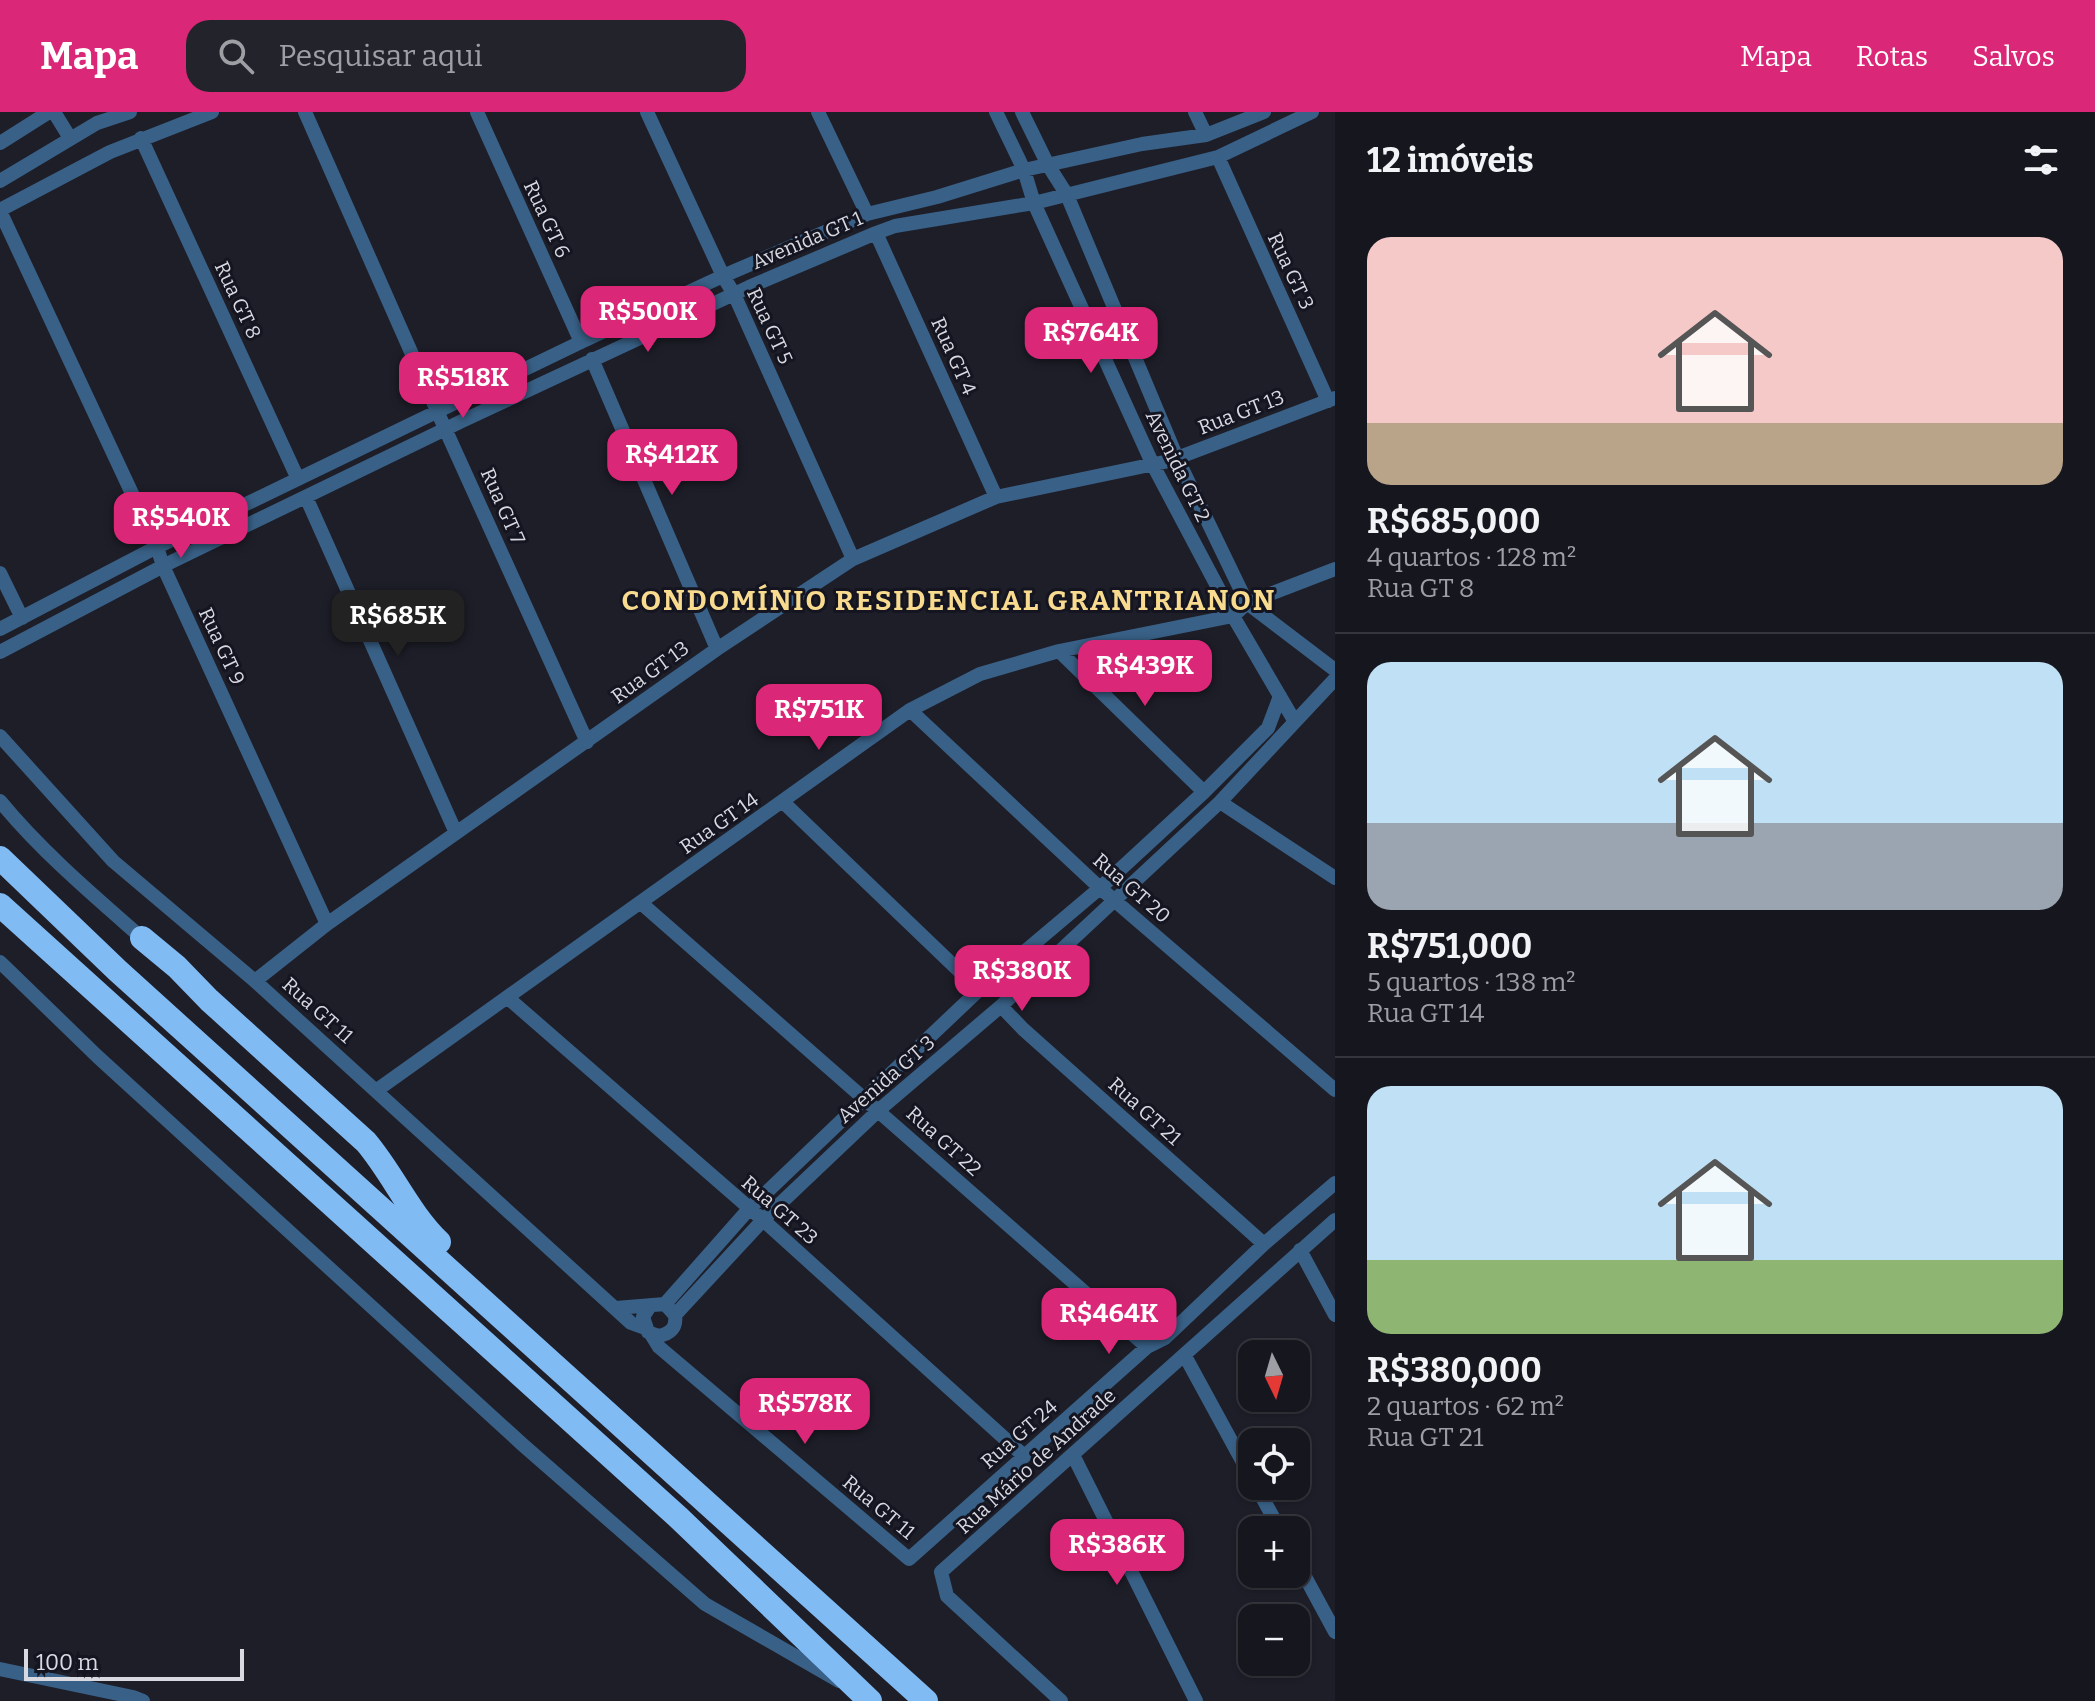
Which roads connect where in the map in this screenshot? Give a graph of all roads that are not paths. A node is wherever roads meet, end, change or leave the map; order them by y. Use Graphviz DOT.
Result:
graph roads {
  1 [pos="51,112"];
  2 [pos="130,112"];
  3 [pos="212,112"];
  4 [pos="305,112"];
  5 [pos="477,112"];
  6 [pos="647,112"];
  7 [pos="818,112"];
  8 [pos="996,112"];
  9 [pos="1022,112"];
  10 [pos="1195,112"];
  11 [pos="1264,112"];
  12 [pos="1312,112"];
  13 [pos="1206,135"];
  14 [pos="141,138"];
  15 [pos="64,142"];
  16 [pos="0,143"];
  17 [pos="1218,157"];
  18 [pos="1048,165"];
  19 [pos="1024,170"];
  20 [pos="0,181"];
  21 [pos="1067,195"];
  22 [pos="1034,203"];
  23 [pos="0,210"];
  24 [pos="867,214"];
  25 [pos="876,233"];
  26 [pos="723,276"];
  27 [pos="734,294"];
  28 [pos="581,342"];
  29 [pos="592,359"];
  30 [pos="1332,399"];
  31 [pos="438,413"];
  32 [pos="447,430"];
  33 [pos="1177,458"];
  34 [pos="1153,465"];
  35 [pos="298,479"];
  36 [pos="306,497"];
  37 [pos="996,497"];
  38 [pos="157,547"];
  39 [pos="853,559"];
  40 [pos="163,566"];
  41 [pos="1335,569"];
  42 [pos="0,573"];
  43 [pos="1247,603"];
  44 [pos="1233,616"];
  45 [pos="22,618"];
  46 [pos="0,629"];
  47 [pos="717,649"];
  48 [pos="1059,651"];
  49 [pos="0,652"];
  50 [pos="1335,670"];
  51 [pos="1335,679"];
  52 [pos="1280,696"];
  53 [pos="910,710"];
  54 [pos="1295,722"];
  55 [pos="0,736"];
  56 [pos="587,742"];
  57 [pos="1204,792"];
  58 [pos="0,801"];
  59 [pos="783,802"];
  60 [pos="1220,802"];
  61 [pos="456,833"];
  62 [pos="0,858"];
  63 [pos="1335,878"];
  64 [pos="1100,888"];
  65 [pos="1116,901"];
  66 [pos="641,903"];
  67 [pos="0,905"];
  68 [pos="327,924"];
  69 [pos="142,938"];
  70 [pos="0,962"];
  71 [pos="118,971"];
  72 [pos="255,981"];
  73 [pos="979,990"];
  74 [pos="508,998"];
  75 [pos="1001,1006"];
  76 [pos="377,1090"];
  77 [pos="1335,1090"];
  78 [pos="863,1100"];
  79 [pos="879,1110"];
  80 [pos="1335,1183"];
  81 [pos="749,1209"];
  82 [pos="763,1220"];
  83 [pos="1335,1220"];
  84 [pos="1264,1244"];
  85 [pos="1300,1250"];
  86 [pos="469,1287"];
  87 [pos="616,1308"];
  88 [pos="664,1309"];
  89 [pos="1335,1315"];
  90 [pos="648,1331"];
  91 [pos="671,1331"];
  92 [pos="1147,1347"];
  93 [pos="1185,1356"];
  94 [pos="677,1362"];
  95 [pos="1238,1453"];
  96 [pos="1023,1455"];
  97 [pos="1073,1455"];
  98 [pos="909,1559"];
  99 [pos="1310,1586"];
  100 [pos="1335,1632"];
  101 [pos="0,1669"];
  102 [pos="867,1698"];
  103 [pos="143,1701"];
  104 [pos="926,1701"];
  105 [pos="1061,1701"];
  106 [pos="1196,1701"];
  1 -- 15 [label="street"];
  1 -- 16 [label="street"];
  2 -- 15 [label="street"];
  3 -- 14 [label="street"];
  4 -- 31 [label="street, Rua GT 7"];
  5 -- 28 [label="street, Rua GT 6"];
  6 -- 26 [label="street, Rua GT 5"];
  7 -- 24 [label="street"];
  8 -- 19 [label="street, Avenida GT 2"];
  9 -- 18 [label="street, Avenida GT 2"];
  10 -- 13 [label="street"];
  11 -- 13 [label="street, Avenida GT 1"];
  12 -- 17 [label="street, Avenida GT 1"];
  13 -- 18 [label="street, Avenida GT 1"];
  14 -- 23 [label="street"];
  14 -- 35 [label="street, Rua GT 8"];
  15 -- 20 [label="street"];
  17 -- 21 [label="street, Avenida GT 1"];
  17 -- 30 [label="street, Rua GT 3"];
  18 -- 19 [label="street, Avenida GT 1"];
  18 -- 21 [label="street, Avenida GT 2"];
  19 -- 22 [label="street, Avenida GT 2"];
  19 -- 24 [label="street, Avenida GT 1"];
  21 -- 22 [label="street, Avenida GT 1"];
  21 -- 33 [label="street, Avenida GT 2"];
  22 -- 25 [label="street, Avenida GT 1"];
  22 -- 34 [label="street, Avenida GT 2"];
  23 -- 38 [label="street, Rua GT 9"];
  24 -- 26 [label="street, Avenida GT 1"];
  25 -- 27 [label="street, Avenida GT 1"];
  25 -- 37 [label="street, Rua GT 4"];
  26 -- 27 [label="street, Rua GT 5"];
  26 -- 28 [label="street, Avenida GT 1"];
  27 -- 29 [label="street, Avenida GT 1"];
  27 -- 39 [label="street, Rua GT 5"];
  28 -- 31 [label="street, Avenida GT 1"];
  29 -- 32 [label="street, Avenida GT 1"];
  29 -- 47 [label="street"];
  30 -- 33 [label="street, Rua GT 13"];
  31 -- 32 [label="street, Rua GT 7"];
  31 -- 35 [label="street, Avenida GT 1"];
  32 -- 36 [label="street, Avenida GT 1"];
  32 -- 56 [label="street, Rua GT 7"];
  33 -- 34 [label="street, Rua GT 13"];
  33 -- 43 [label="street, Avenida GT 2"];
  34 -- 37 [label="street, Rua GT 13"];
  34 -- 44 [label="street, Avenida GT 2"];
  35 -- 38 [label="street, Avenida GT 1"];
  36 -- 40 [label="street, Avenida GT 1"];
  36 -- 61 [label="street"];
  37 -- 39 [label="street, Rua GT 13"];
  38 -- 40 [label="street, Rua GT 9"];
  38 -- 45 [label="street, Avenida GT 1"];
  39 -- 47 [label="street, Rua GT 13"];
  40 -- 49 [label="street, Avenida GT 1"];
  40 -- 68 [label="street, Rua GT 9"];
  41 -- 43 [label="street"];
  42 -- 45 [label="street"];
  43 -- 44 [label="street"];
  43 -- 50 [label="street"];
  44 -- 48 [label="street, Rua GT 14"];
  44 -- 52 [label="street, Avenida GT 2"];
  45 -- 46 [label="street, Avenida GT 1"];
  47 -- 56 [label="street, Rua GT 13"];
  48 -- 53 [label="street, Rua GT 14"];
  48 -- 57 [label="street"];
  51 -- 54 [label="street, Avenida GT 3"];
  52 -- 54 [label="street, Avenida GT 2"];
  52 -- 57 [label="street, Avenida GT 3"];
  53 -- 59 [label="street, Rua GT 14"];
  53 -- 64 [label="street, Rua GT 20"];
  54 -- 60 [label="street, Avenida GT 3"];
  55 -- 72 [label="street, Rua GT 11"];
  56 -- 61 [label="street, Rua GT 13"];
  57 -- 64 [label="street, Avenida GT 3"];
  58 -- 69 [label="street"];
  59 -- 66 [label="street, Rua GT 14"];
  59 -- 73 [label="street"];
  60 -- 63 [label="street"];
  60 -- 65 [label="street, Avenida GT 3"];
  61 -- 68 [label="street, Rua GT 13"];
  62 -- 71 [label="highway"];
  64 -- 65 [label="street, Rua GT 20"];
  64 -- 73 [label="street, Avenida GT 3"];
  65 -- 75 [label="street, Avenida GT 3"];
  65 -- 77 [label="street, Rua GT 20"];
  66 -- 74 [label="street, Rua GT 14"];
  66 -- 78 [label="street, Rua GT 22"];
  67 -- 102 [label="highway"];
  68 -- 72 [label="street, Rua GT 13"];
  69 -- 71 [label="highway"];
  69 -- 86 [label="highway"];
  70 -- 102 [label="street"];
  71 -- 86 [label="highway"];
  72 -- 76 [label="street, Rua GT 11"];
  73 -- 78 [label="street, Avenida GT 3"];
  74 -- 76 [label="street, Rua GT 14"];
  74 -- 81 [label="street, Rua GT 23"];
  75 -- 79 [label="street, Avenida GT 3"];
  75 -- 84 [label="street, Rua GT 21"];
  76 -- 87 [label="street, Rua GT 11"];
  78 -- 79 [label="street, Rua GT 22"];
  78 -- 81 [label="street, Avenida GT 3"];
  79 -- 82 [label="street, Avenida GT 3"];
  79 -- 92 [label="street, Rua GT 22"];
  80 -- 84 [label="street, Rua GT 24"];
  81 -- 82 [label="street, Rua GT 23"];
  81 -- 88 [label="street, Avenida GT 3"];
  82 -- 88 [label="street, Avenida GT 3"];
  82 -- 96 [label="street, Rua GT 23"];
  83 -- 85 [label="street, Rua Mário de Andrade"];
  84 -- 92 [label="street, Rua GT 24"];
  85 -- 89 [label="street"];
  85 -- 93 [label="street, Rua Mário de Andrade"];
  86 -- 104 [label="highway"];
  87 -- 88 [label="street"];
  87 -- 90 [label="street, Rua GT 11"];
  88 -- 90 [label="street"];
  88 -- 91 [label="street"];
  90 -- 91 [label="street"];
  90 -- 94 [label="street, Rua GT 11"];
  91 -- 94 [label="street"];
  92 -- 96 [label="street, Rua GT 24"];
  93 -- 95 [label="street"];
  93 -- 97 [label="street, Rua Mário de Andrade"];
  94 -- 98 [label="street, Rua GT 11"];
  96 -- 98 [label="street, Rua GT 24"];
  97 -- 105 [label="street, Rua Mário de Andrade"];
  97 -- 106 [label="street"];
  99 -- 100 [label="street"];
  101 -- 103 [label="street"];
}
